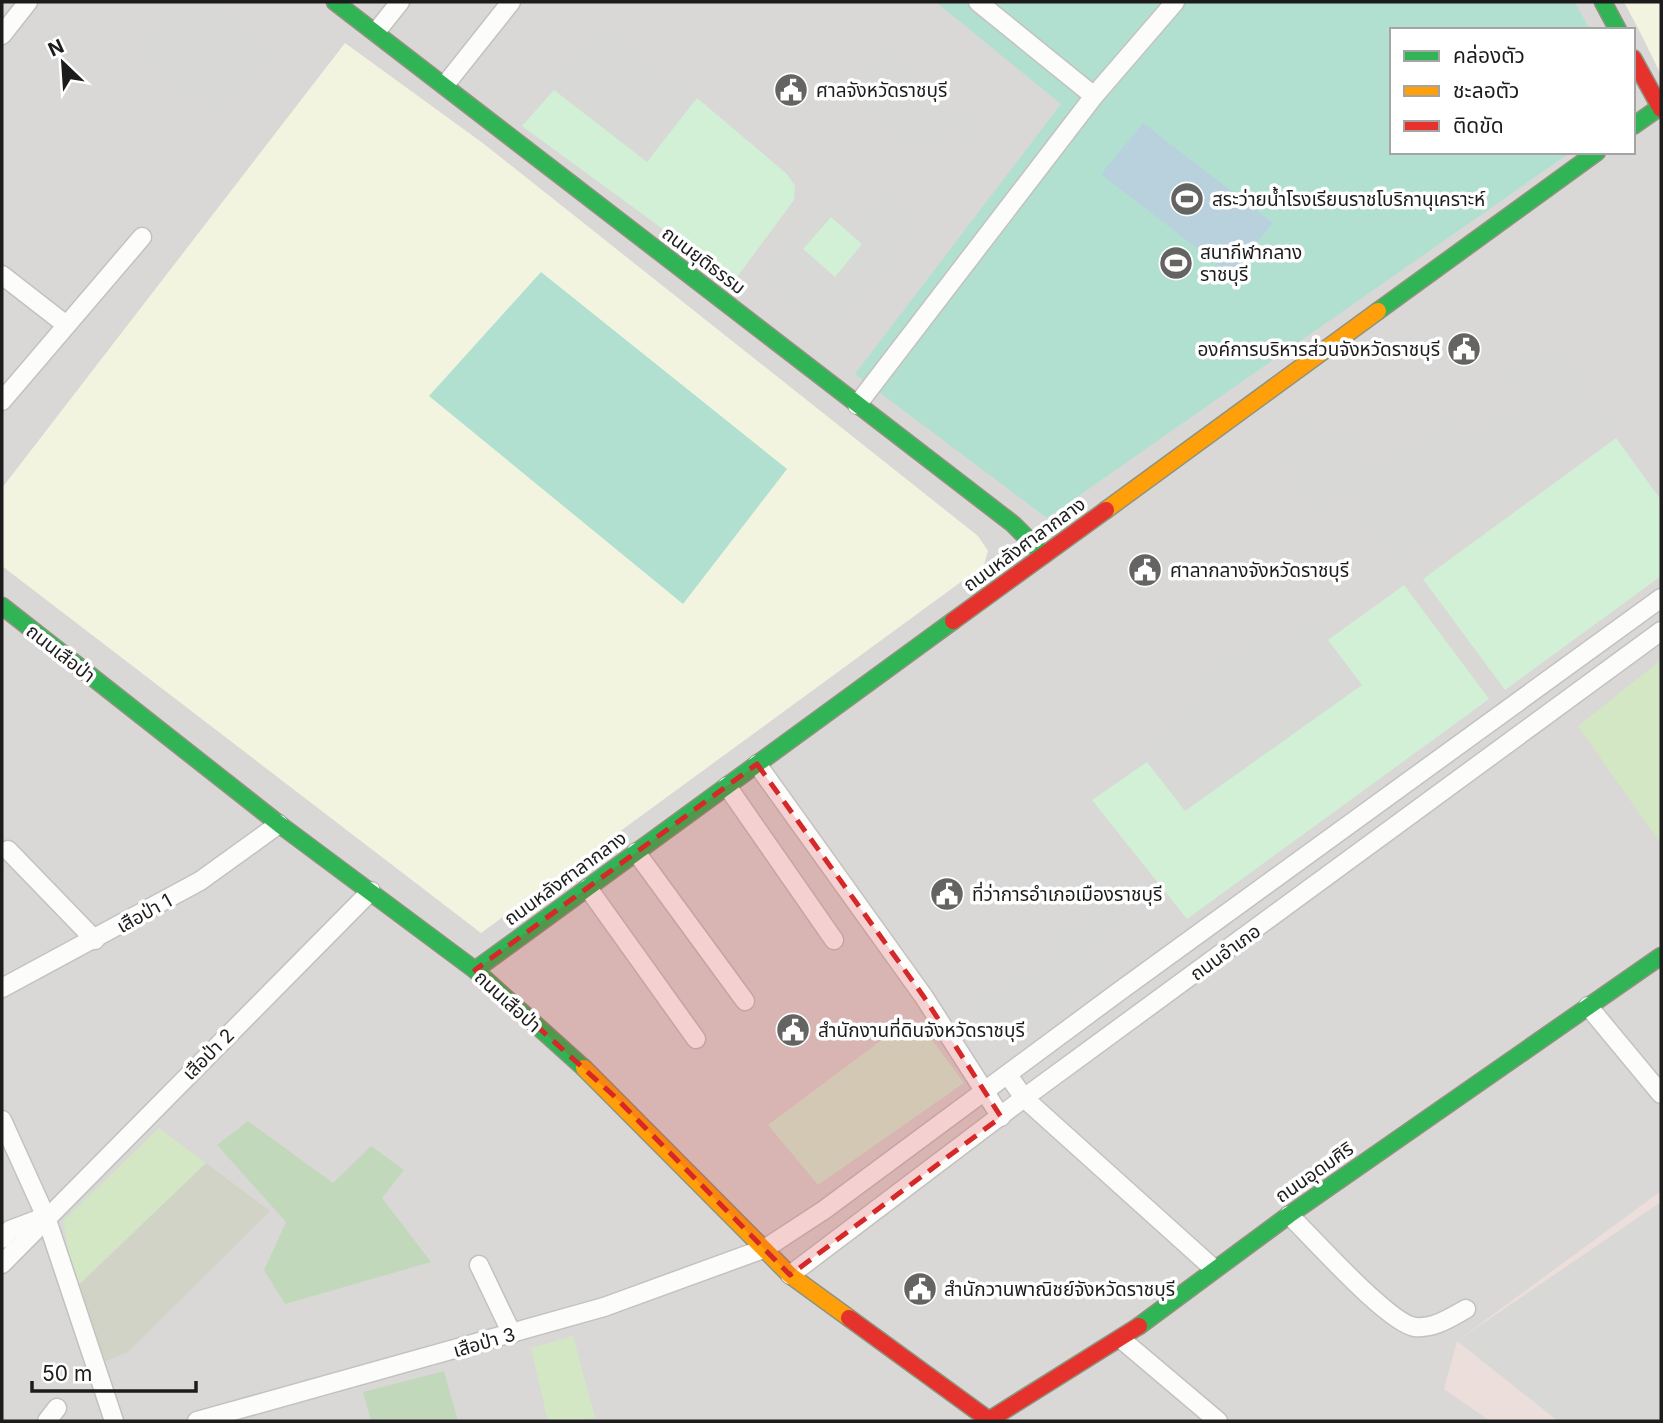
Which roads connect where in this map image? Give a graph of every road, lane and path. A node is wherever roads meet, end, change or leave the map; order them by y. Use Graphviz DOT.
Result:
graph roads {
  1 [pos="28,2"];
  2 [pos="335,2"];
  3 [pos="400,2"];
  4 [pos="511,2"];
  5 [pos="978,2"];
  6 [pos="1175,2"];
  7 [pos="1602,2"];
  8 [pos="1617,28"];
  9 [pos="376,32"];
  10 [pos="2,35"];
  11 [pos="1635,62"];
  12 [pos="445,85"];
  13 [pos="1094,96"];
  14 [pos="1661,108"];
  15 [pos="1635,125"];
  16 [pos="1594,154"];
  17 [pos="142,237"];
  18 [pos="2,275"];
  19 [pos="65,324"];
  20 [pos="2,401"];
  21 [pos="857,405"];
  22 [pos="1044,555"];
  23 [pos="1661,598"];
  24 [pos="2,606"];
  25 [pos="1661,631"];
  26 [pos="757,764"];
  27 [pos="727,786"];
  28 [pos="279,824"];
  29 [pos="8,850"];
  30 [pos="636,852"];
  31 [pos="587,888"];
  32 [pos="371,891"];
  33 [pos="95,940"];
  34 [pos="834,940"];
  35 [pos="1661,956"];
  36 [pos="475,970"];
  37 [pos="2,988"];
  38 [pos="745,1002"];
  39 [pos="1588,1006"];
  40 [pos="696,1039"];
  41 [pos="1008,1075"];
  42 [pos="984,1094"];
  43 [pos="1661,1094"];
  44 [pos="1024,1098"];
  45 [pos="1001,1117"];
  46 [pos="2,1120"];
  47 [pos="1289,1215"];
  48 [pos="46,1217"];
  49 [pos="2,1238"];
  50 [pos="766,1248"];
  51 [pos="2,1264"];
  52 [pos="479,1265"];
  53 [pos="1214,1269"];
  54 [pos="790,1275"];
  55 [pos="1466,1309"];
  56 [pos="512,1334"];
  57 [pos="1121,1339"];
  58 [pos="114,1421"];
  59 [pos="197,1421"];
  60 [pos="989,1421"];
  61 [pos="1218,1421"];
  1 -- 10 [label="street"];
  2 -- 9 [label="street, ถนนยุติธรรม"];
  3 -- 9 [label="street"];
  4 -- 12 [label="street"];
  5 -- 13 [label="street"];
  6 -- 13 [label="street"];
  7 -- 8 [label="street"];
  9 -- 12 [label="street, ถนนยุติธรรม"];
  11 -- 14 [label="street"];
  12 -- 21 [label="street, ถนนยุติธรรม"];
  13 -- 21 [label="street"];
  14 -- 15 [label="street"];
  16 -- 22 [label="street, ถนนหลังศาลากลาง"];
  17 -- 19 [label="street"];
  18 -- 19 [label="street"];
  19 -- 20 [label="street"];
  21 -- 22 [label="street, ถนนยุติธรรม"];
  22 -- 26 [label="street, ถนนหลังศาลากลาง"];
  23 -- 41 [label="street, ถนนอำเภอ"];
  24 -- 28 [label="street, ถนนเสือป่า"];
  25 -- 44 [label="street, ถนนอำเภอ"];
  26 -- 27 [label="street, ถนนหลังศาลากลาง"];
  26 -- 42 [label="street"];
  27 -- 30 [label="street, ถนนหลังศาลากลาง"];
  27 -- 34 [label="street"];
  28 -- 32 [label="street, ถนนเสือป่า"];
  28 -- 33 [label="street, เสือป่า 1"];
  29 -- 33 [label="street"];
  30 -- 31 [label="street, ถนนหลังศาลากลาง"];
  30 -- 38 [label="street"];
  31 -- 36 [label="street, ถนนหลังศาลากลาง"];
  31 -- 40 [label="street"];
  32 -- 36 [label="street, ถนนเสือป่า"];
  32 -- 48 [label="street, เสือป่า 2"];
  33 -- 37 [label="street, เสือป่า 1"];
  35 -- 39 [label="street, ถนนอุดมศิริ"];
  36 -- 50 [label="street, ถนนเสือป่า"];
  39 -- 43 [label="street"];
  39 -- 47 [label="street, ถนนอุดมศิริ"];
  41 -- 42 [label="street, ถนนอำเภอ"];
  41 -- 44 [label="street"];
  42 -- 45 [label="street"];
  42 -- 50 [label="street, ถนนอำเภอ"];
  44 -- 45 [label="street, ถนนอำเภอ"];
  44 -- 53 [label="street"];
  45 -- 54 [label="street, ถนนอำเภอ"];
  46 -- 48 [label="street"];
  47 -- 53 [label="street, ถนนอุดมศิริ"];
  47 -- 55 [label="street"];
  48 -- 49 [label="street"];
  48 -- 51 [label="street, เสือป่า 2"];
  48 -- 58 [label="street"];
  50 -- 54 [label="street, ถนนเสือป่า"];
  50 -- 56 [label="street, เสือป่า 3"];
  52 -- 56 [label="street"];
  53 -- 57 [label="street, ถนนอุดมศิริ"];
  54 -- 60 [label="street, ถนนเสือป่า"];
  56 -- 59 [label="street, เสือป่า 3"];
  57 -- 60 [label="street, ถนนอุดมศิริ"];
  57 -- 61 [label="street"];
}
